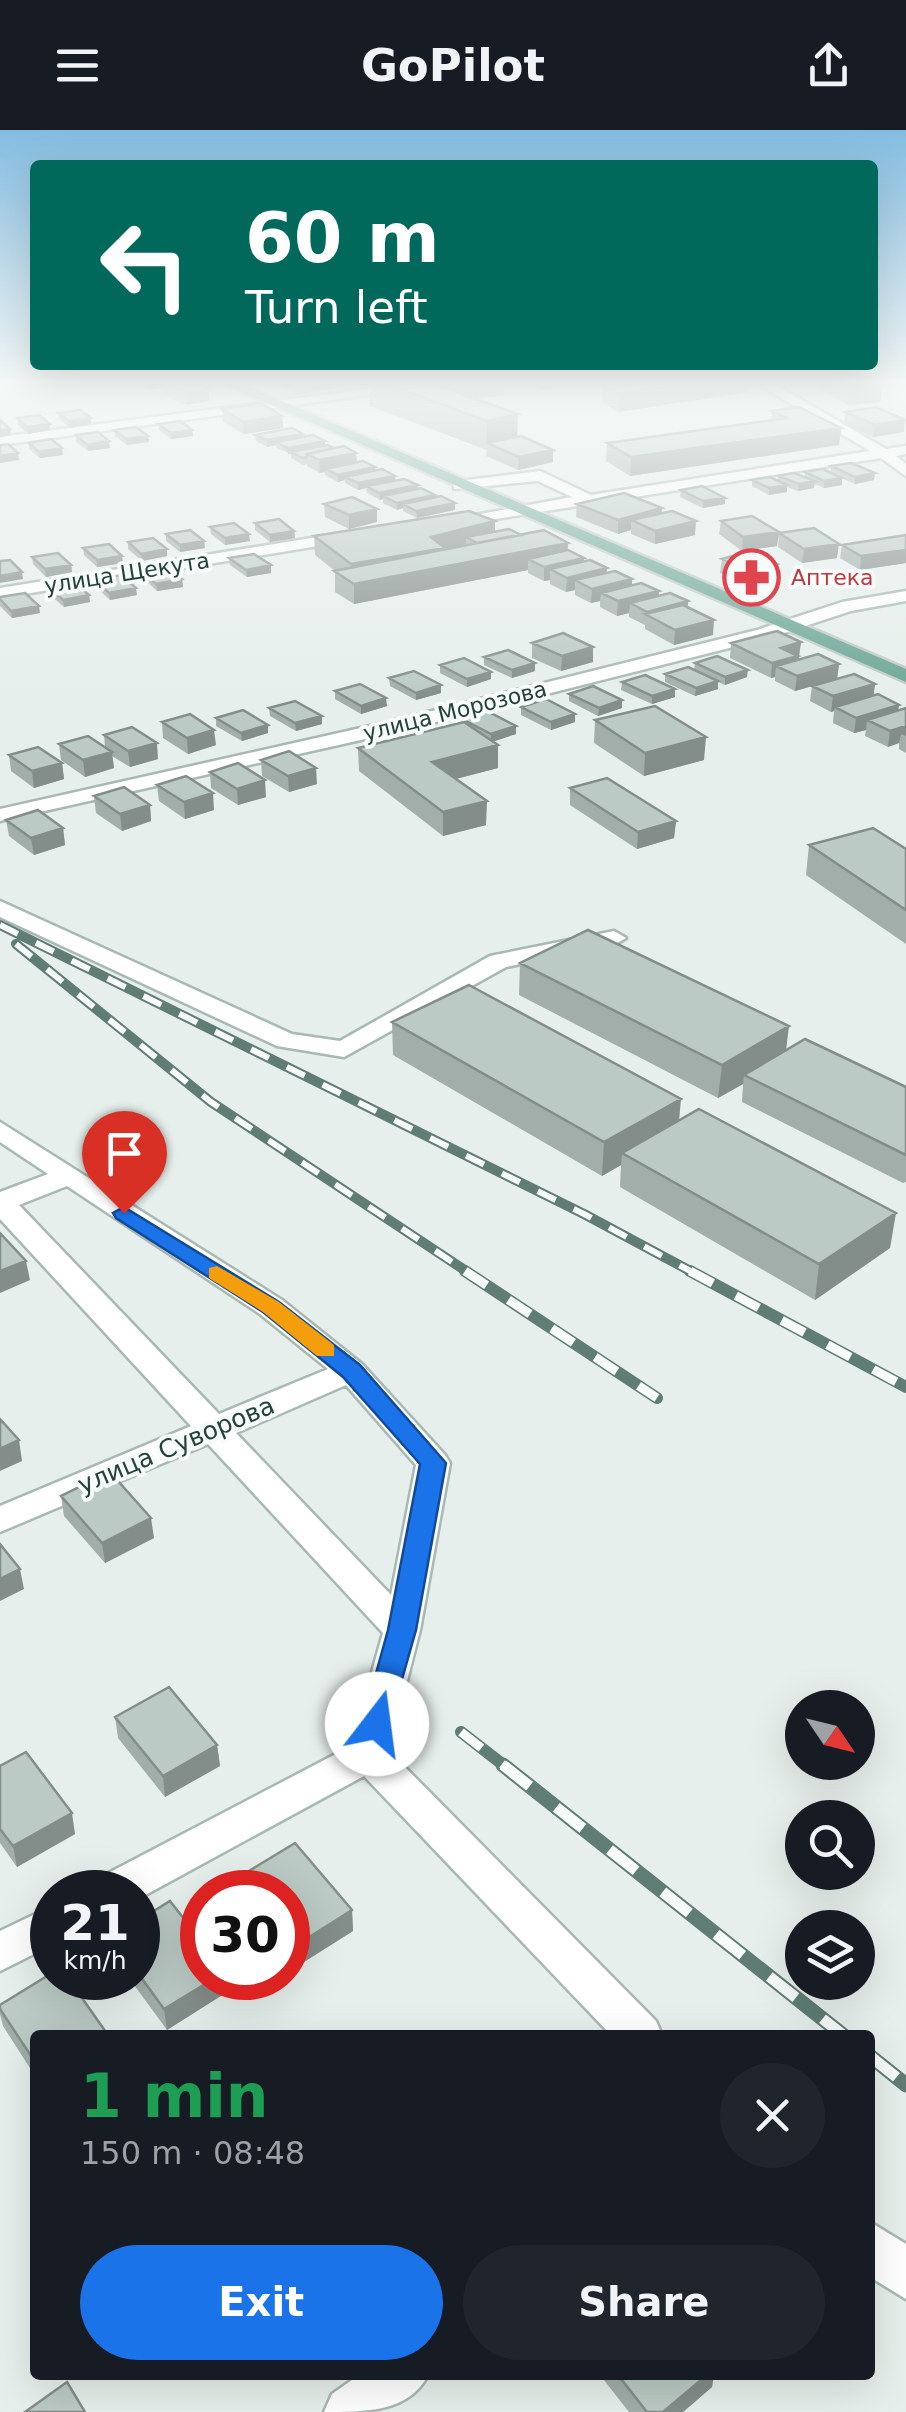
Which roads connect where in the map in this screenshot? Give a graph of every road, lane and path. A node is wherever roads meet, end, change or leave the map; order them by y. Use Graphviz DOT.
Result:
graph roads {
  1 [pos="468,489"];
  2 [pos="568,489"];
  3 [pos="649,489"];
  4 [pos="588,499"];
  5 [pos="518,510"];
  6 [pos="422,525"];
  7 [pos="364,534"];
  8 [pos="0,593"];
  9 [pos="906,596"];
  10 [pos="790,625"];
  11 [pos="906,676"];
  12 [pos="0,815"];
  13 [pos="0,908"];
  14 [pos="614,938"];
  15 [pos="0,1130"];
  16 [pos="67,1176"];
  17 [pos="0,1202"];
  18 [pos="351,1371"];
  19 [pos="214,1429"];
  20 [pos="0,1520"];
  21 [pos="402,1630"];
  22 [pos="368,1755"];
  23 [pos="153,1870"];
  24 [pos="30,1936"];
  25 [pos="0,1952"];
  26 [pos="635,2030"];
  27 [pos="875,2250"];
  28 [pos="906,2275"];
  29 [pos="396,2380"];
  30 [pos="350,2412"];
  1 -- 5 [label="main road"];
  2 -- 4 [label="street"];
  3 -- 4 [label="street"];
  4 -- 5 [label="street"];
  5 -- 6 [label="street"];
  5 -- 10 [label="main road"];
  7 -- 8 [label="street, улица Щекута"];
  9 -- 10 [label="street, улица Морозова"];
  10 -- 11 [label="main road"];
  10 -- 12 [label="street, улица Морозова"];
  13 -- 14 [label="street"];
  15 -- 16 [label="street"];
  16 -- 17 [label="street"];
  16 -- 18 [label="street"];
  17 -- 19 [label="street"];
  18 -- 19 [label="street, улица Суворова"];
  18 -- 21 [label="street"];
  19 -- 20 [label="street, улица Суворова"];
  19 -- 21 [label="street"];
  21 -- 22 [label="street"];
  22 -- 23 [label="street"];
  22 -- 26 [label="street"];
  24 -- 25 [label="street"];
  27 -- 28 [label="street"];
  29 -- 30 [label="street"];
}
